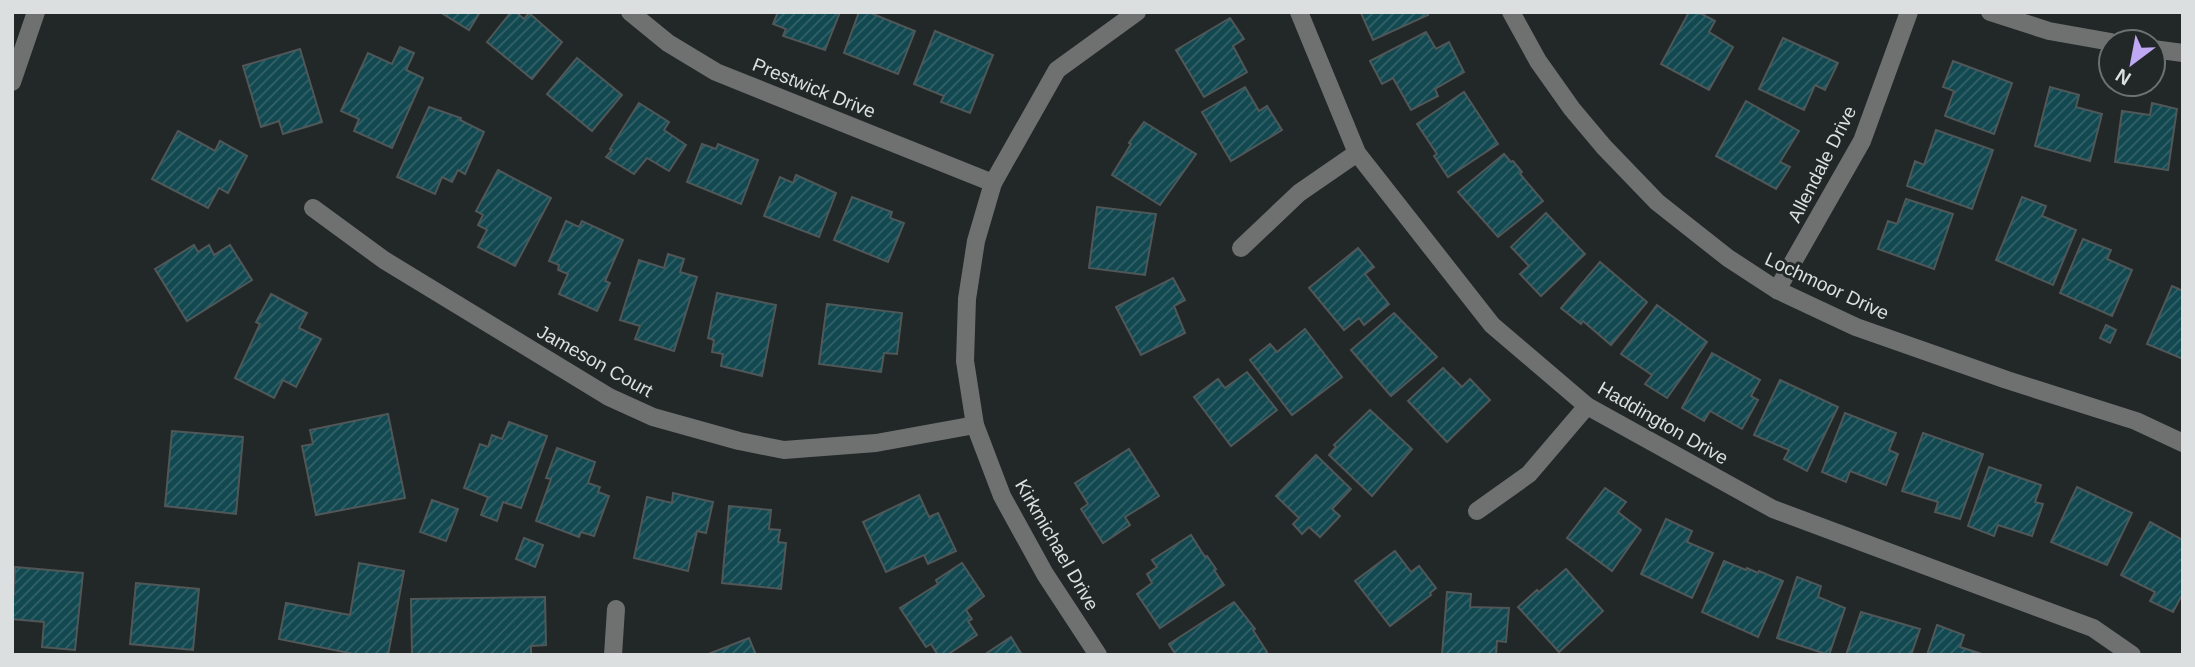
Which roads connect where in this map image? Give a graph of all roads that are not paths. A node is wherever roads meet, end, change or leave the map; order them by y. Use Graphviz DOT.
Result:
graph roads {
  1 [pos="36,12"];
  2 [pos="630,12"];
  3 [pos="1137,12"];
  4 [pos="1299,12"];
  5 [pos="1511,12"];
  6 [pos="1909,12"];
  7 [pos="1990,12"];
  8 [pos="2097,40"];
  9 [pos="12,82"];
  10 [pos="1357,153"];
  11 [pos="993,184"];
  12 [pos="313,208"];
  13 [pos="1241,248"];
  14 [pos="1777,290"];
  15 [pos="1587,406"];
  16 [pos="975,425"];
  17 [pos="2183,443"];
  18 [pos="1477,512"];
  19 [pos="616,609"];
  20 [pos="613,655"];
  21 [pos="1098,655"];
  22 [pos="2133,655"];
  1 -- 9 [label="street"];
  2 -- 11 [label="street, Prestwick Drive"];
  3 -- 11 [label="street, Kirkmichael Drive"];
  4 -- 10 [label="street, Haddington Drive"];
  5 -- 14 [label="street, Lochmoor Drive"];
  6 -- 14 [label="street, Allendale Drive"];
  7 -- 8 [label="street"];
  10 -- 13 [label="street"];
  10 -- 15 [label="street, Haddington Drive"];
  11 -- 16 [label="street, Kirkmichael Drive"];
  12 -- 16 [label="street, Jameson Court"];
  14 -- 17 [label="street, Lochmoor Drive"];
  15 -- 18 [label="street"];
  15 -- 22 [label="street, Haddington Drive"];
  16 -- 21 [label="street, Kirkmichael Drive"];
  19 -- 20 [label="street"];
}
